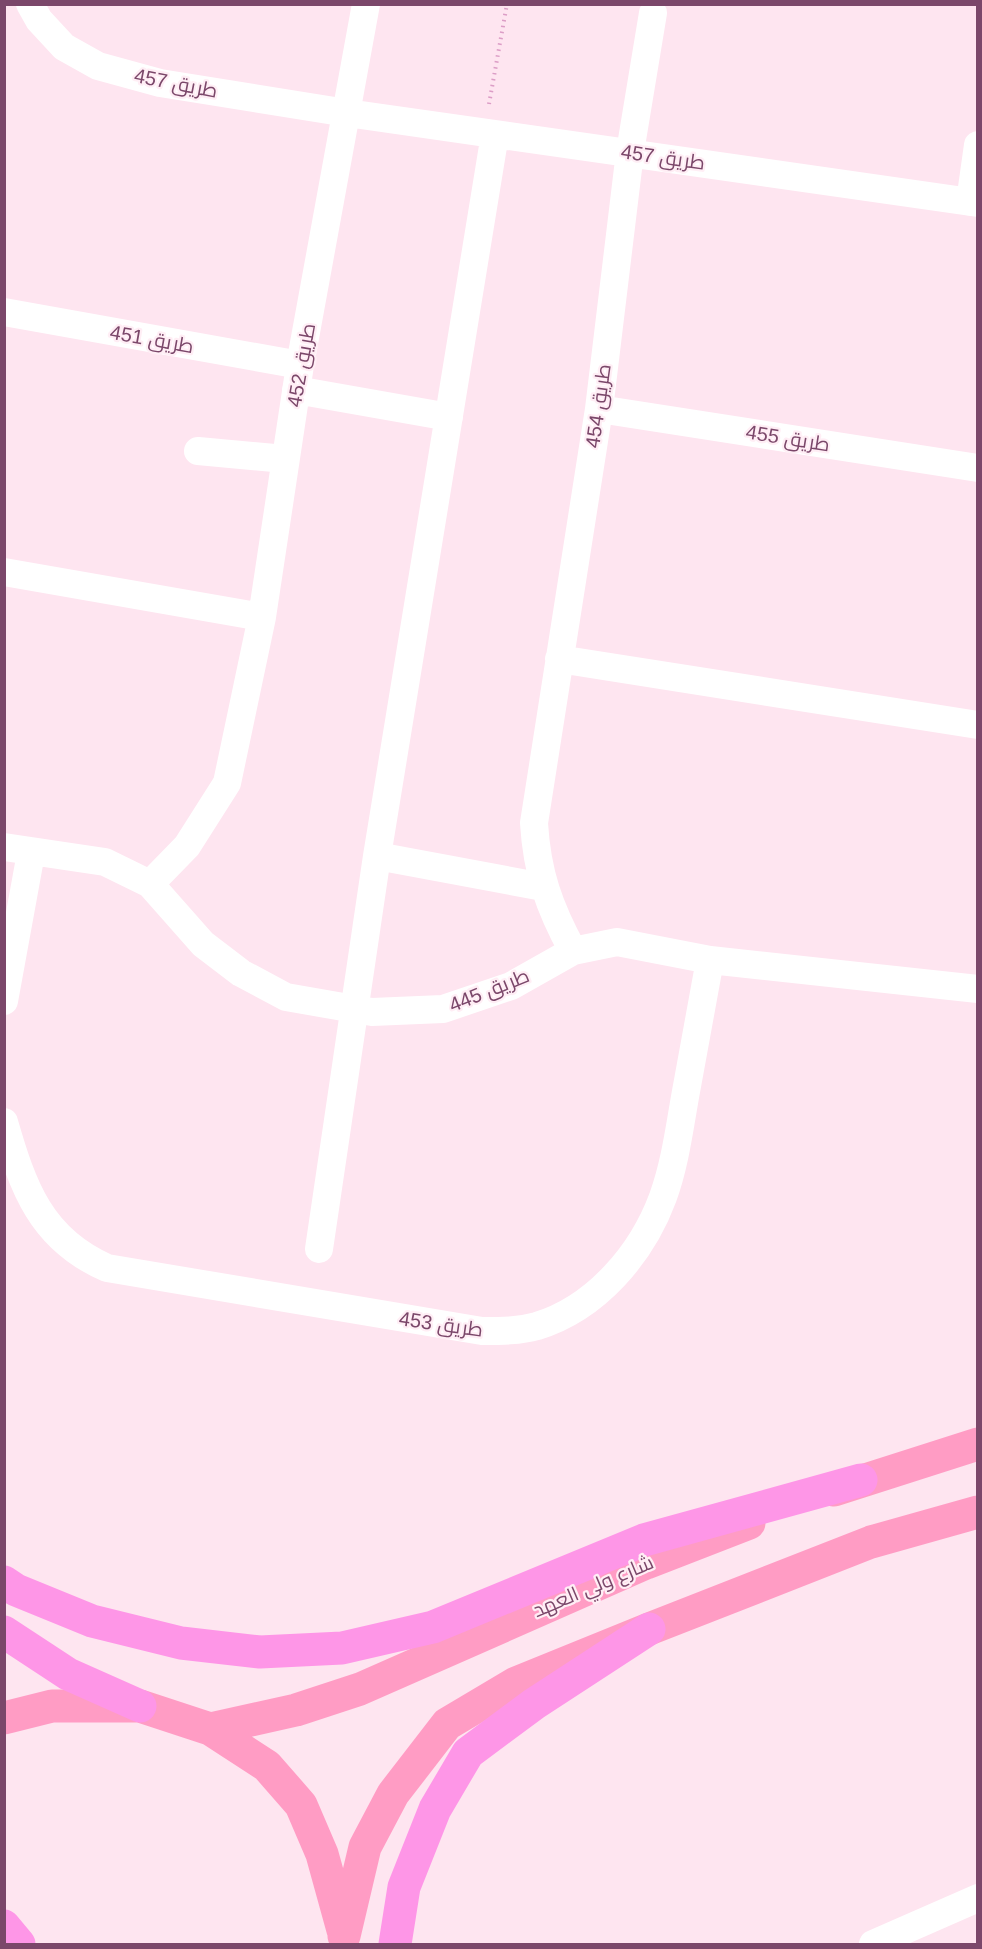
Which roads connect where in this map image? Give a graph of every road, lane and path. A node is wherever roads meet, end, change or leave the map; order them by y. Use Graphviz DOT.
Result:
graph roads {
  1 [pos="30,4"];
  2 [pos="366,4"];
  3 [pos="507,4"];
  4 [pos="653,14"];
  5 [pos="347,113"];
  6 [pos="489,133"];
  7 [pos="978,145"];
  8 [pos="630,152"];
  9 [pos="974,202"];
  10 [pos="4,312"];
  11 [pos="298,377"];
  12 [pos="599,409"];
  13 [pos="449,417"];
  14 [pos="198,451"];
  15 [pos="285,459"];
  16 [pos="978,468"];
  17 [pos="4,572"];
  18 [pos="262,617"];
  19 [pos="559,659"];
  20 [pos="978,725"];
  21 [pos="18,850"];
  22 [pos="377,856"];
  23 [pos="150,884"];
  24 [pos="543,887"];
  25 [pos="573,951"];
  26 [pos="710,960"];
  27 [pos="978,989"];
  28 [pos="4,1001"];
  29 [pos="353,1009"];
  30 [pos="4,1122"];
  31 [pos="319,1249"];
  32 [pos="978,1444"];
  33 [pos="861,1480"];
  34 [pos="978,1512"];
  35 [pos="4,1582"];
  36 [pos="649,1629"];
  37 [pos="4,1632"];
  38 [pos="140,1706"];
  39 [pos="4,1718"];
  40 [pos="210,1729"];
  41 [pos="978,1898"];
  42 [pos="4,1926"];
  43 [pos="344,1940"];
  44 [pos="19,1944"];
  45 [pos="395,1944"];
  46 [pos="873,1944"];
  1 -- 5 [label="street, طريق 457"];
  2 -- 5 [label="street"];
  3 -- 6 [label="path"];
  4 -- 8 [label="street, طريق 454"];
  5 -- 6 [label="street, طريق 457"];
  5 -- 11 [label="street, طريق 452"];
  6 -- 8 [label="street, طريق 457"];
  6 -- 13 [label="street"];
  7 -- 9 [label="street"];
  8 -- 9 [label="street, طريق 457"];
  8 -- 12 [label="street, طريق 454"];
  10 -- 11 [label="street, طريق 451"];
  11 -- 13 [label="street, طريق 451"];
  11 -- 15 [label="street, طريق 452"];
  12 -- 16 [label="street, طريق 455"];
  12 -- 19 [label="street, طريق 454"];
  13 -- 22 [label="street"];
  14 -- 15 [label="street"];
  15 -- 18 [label="street, طريق 452"];
  17 -- 18 [label="street"];
  18 -- 23 [label="street, طريق 452"];
  19 -- 20 [label="street"];
  19 -- 24 [label="street, طريق 454"];
  21 -- 23 [label="street, طريق 445"];
  21 -- 28 [label="street"];
  22 -- 24 [label="street"];
  22 -- 29 [label="street"];
  23 -- 29 [label="street, طريق 445"];
  24 -- 25 [label="street, طريق 454"];
  25 -- 26 [label="street, طريق 445"];
  25 -- 29 [label="street, طريق 445"];
  26 -- 27 [label="street, طريق 445"];
  26 -- 30 [label="street, طريق 453"];
  29 -- 31 [label="street"];
  32 -- 33 [label="main road, شارع ولي العهد"];
  33 -- 35 [label="highway"];
  33 -- 40 [label="main road, شارع ولي العهد"];
  34 -- 36 [label="main road"];
  36 -- 43 [label="main road"];
  36 -- 45 [label="highway"];
  37 -- 38 [label="highway"];
  38 -- 39 [label="main road"];
  38 -- 40 [label="main road"];
  40 -- 43 [label="main road"];
  41 -- 46 [label="street"];
  42 -- 44 [label="highway"];
}
